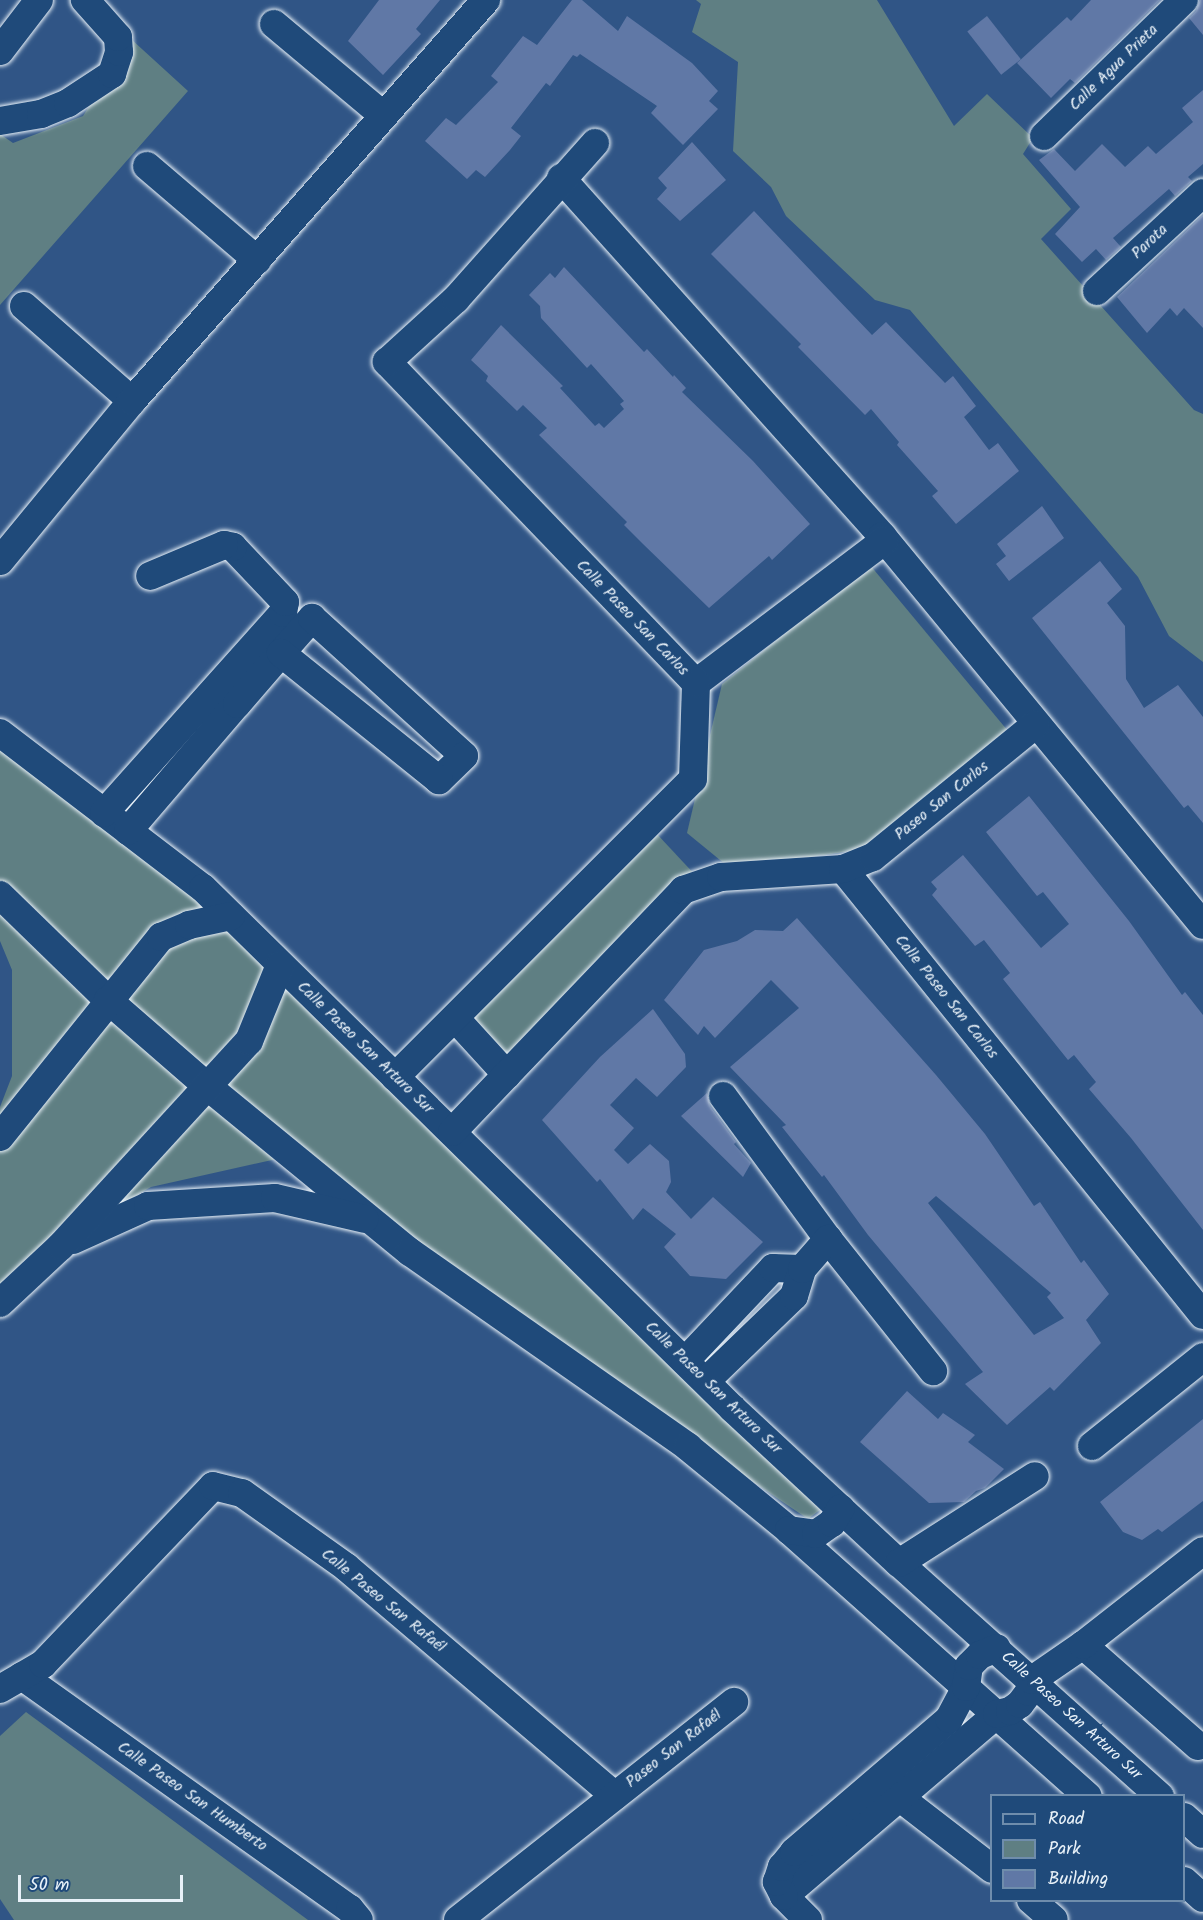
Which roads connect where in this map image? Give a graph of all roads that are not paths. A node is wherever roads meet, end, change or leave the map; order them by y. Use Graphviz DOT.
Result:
graph roads {
  1 [pos="39,0"];
  2 [pos="85,0"];
  3 [pos="486,0"];
  4 [pos="1184,0"];
  5 [pos="274,24"];
  6 [pos="0,51"];
  7 [pos="384,116"];
  8 [pos="0,121"];
  9 [pos="1044,136"];
  10 [pos="595,143"];
  11 [pos="147,166"];
  12 [pos="561,178"];
  13 [pos="1203,193"];
  14 [pos="257,260"];
  15 [pos="1097,291"];
  16 [pos="24,306"];
  17 [pos="132,402"];
  18 [pos="885,540"];
  19 [pos="6,544"];
  20 [pos="150,576"];
  21 [pos="281,653"];
  22 [pos="696,683"];
  23 [pos="1036,724"];
  24 [pos="0,733"];
  25 [pos="104,813"];
  26 [pos="128,831"];
  27 [pos="843,869"];
  28 [pos="0,895"];
  29 [pos="231,916"];
  30 [pos="1203,925"];
  31 [pos="280,965"];
  32 [pos="108,1000"];
  33 [pos="455,1018"];
  34 [pos="507,1075"];
  35 [pos="395,1077"];
  36 [pos="207,1086"];
  37 [pos="723,1096"];
  38 [pos="452,1132"];
  39 [pos="0,1137"];
  40 [pos="371,1220"];
  41 [pos="828,1239"];
  42 [pos="61,1246"];
  43 [pos="802,1269"];
  44 [pos="0,1303"];
  45 [pos="1203,1315"];
  46 [pos="1203,1357"];
  47 [pos="685,1361"];
  48 [pos="933,1371"];
  49 [pos="706,1381"];
  50 [pos="1092,1446"];
  51 [pos="1035,1476"];
  52 [pos="841,1508"];
  53 [pos="789,1530"];
  54 [pos="1203,1551"];
  55 [pos="899,1563"];
  56 [pos="1083,1645"];
  57 [pos="997,1648"];
  58 [pos="1032,1680"];
  59 [pos="11,1682"];
  60 [pos="966,1687"];
  61 [pos="734,1702"];
  62 [pos="997,1714"];
  63 [pos="1198,1746"];
  64 [pos="891,1787"];
  65 [pos="1086,1794"];
  66 [pos="1158,1794"];
  67 [pos="615,1796"];
  68 [pos="990,1867"];
  69 [pos="1185,1882"];
  70 [pos="1203,1898"];
  71 [pos="1033,1902"];
  72 [pos="359,1920"];
  73 [pos="458,1920"];
  74 [pos="808,1920"];
  75 [pos="1054,1920"];
  1 -- 6 [label="street"];
  2 -- 8 [label="street"];
  3 -- 7 [label="street"];
  4 -- 9 [label="street, Calle Agua Prieta"];
  5 -- 7 [label="street"];
  7 -- 14 [label="street"];
  10 -- 12 [label="street, Calle Paseo San Carlos"];
  11 -- 14 [label="street"];
  12 -- 18 [label="street"];
  12 -- 22 [label="street, Calle Paseo San Carlos"];
  13 -- 15 [label="street, Parota"];
  14 -- 17 [label="street"];
  16 -- 17 [label="street"];
  17 -- 19 [label="street"];
  18 -- 22 [label="street"];
  18 -- 23 [label="street"];
  20 -- 25 [label="street"];
  21 -- 21 [label="street"];
  21 -- 26 [label="street"];
  22 -- 33 [label="street, Calle Paseo San Carlos"];
  23 -- 27 [label="street, Paseo San Carlos"];
  23 -- 30 [label="street"];
  24 -- 25 [label="street, Calle Paseo San Arturo Sur"];
  25 -- 26 [label="street, Calle Paseo San Arturo Sur"];
  26 -- 29 [label="street, Calle Paseo San Arturo Sur"];
  27 -- 34 [label="street"];
  27 -- 45 [label="street, Calle Paseo San Carlos"];
  28 -- 32 [label="street"];
  29 -- 31 [label="street, Calle Paseo San Arturo Sur"];
  29 -- 32 [label="street"];
  31 -- 35 [label="street, Calle Paseo San Arturo Sur"];
  31 -- 36 [label="street, Calle Paseo San Arturo Sur"];
  32 -- 36 [label="street"];
  32 -- 39 [label="street"];
  33 -- 34 [label="street"];
  33 -- 35 [label="street, Calle Paseo San Carlos"];
  34 -- 38 [label="street"];
  35 -- 38 [label="street, Calle Paseo San Arturo Sur"];
  36 -- 40 [label="street"];
  36 -- 42 [label="street, Calle Paseo San Arturo Sur"];
  37 -- 41 [label="street"];
  38 -- 47 [label="street, Calle Paseo San Arturo Sur"];
  40 -- 42 [label="street"];
  40 -- 53 [label="street"];
  41 -- 43 [label="street"];
  41 -- 48 [label="street"];
  42 -- 44 [label="street, Calle Paseo San Arturo Sur"];
  43 -- 47 [label="street"];
  43 -- 49 [label="street"];
  46 -- 50 [label="street"];
  47 -- 49 [label="street, Calle Paseo San Arturo Sur"];
  49 -- 52 [label="street, Calle Paseo San Arturo Sur"];
  51 -- 55 [label="street"];
  52 -- 53 [label="street"];
  52 -- 55 [label="street, Calle Paseo San Arturo Sur"];
  53 -- 60 [label="street"];
  54 -- 56 [label="street"];
  55 -- 57 [label="street, Calle Paseo San Arturo Sur"];
  56 -- 58 [label="street"];
  56 -- 63 [label="street"];
  57 -- 58 [label="street, Calle Paseo San Arturo Sur"];
  57 -- 60 [label="street"];
  58 -- 62 [label="street"];
  58 -- 66 [label="street, Calle Paseo San Arturo Sur"];
  59 -- 67 [label="street, Calle Paseo San Rafaél"];
  59 -- 72 [label="street, Calle Paseo San Humberto"];
  60 -- 62 [label="street"];
  60 -- 64 [label="street"];
  61 -- 67 [label="street, Paseo San Rafaél"];
  62 -- 64 [label="street"];
  62 -- 65 [label="street"];
  64 -- 68 [label="street"];
  64 -- 74 [label="street"];
  67 -- 73 [label="street"];
  69 -- 70 [label="street"];
  71 -- 75 [label="street"];
}
